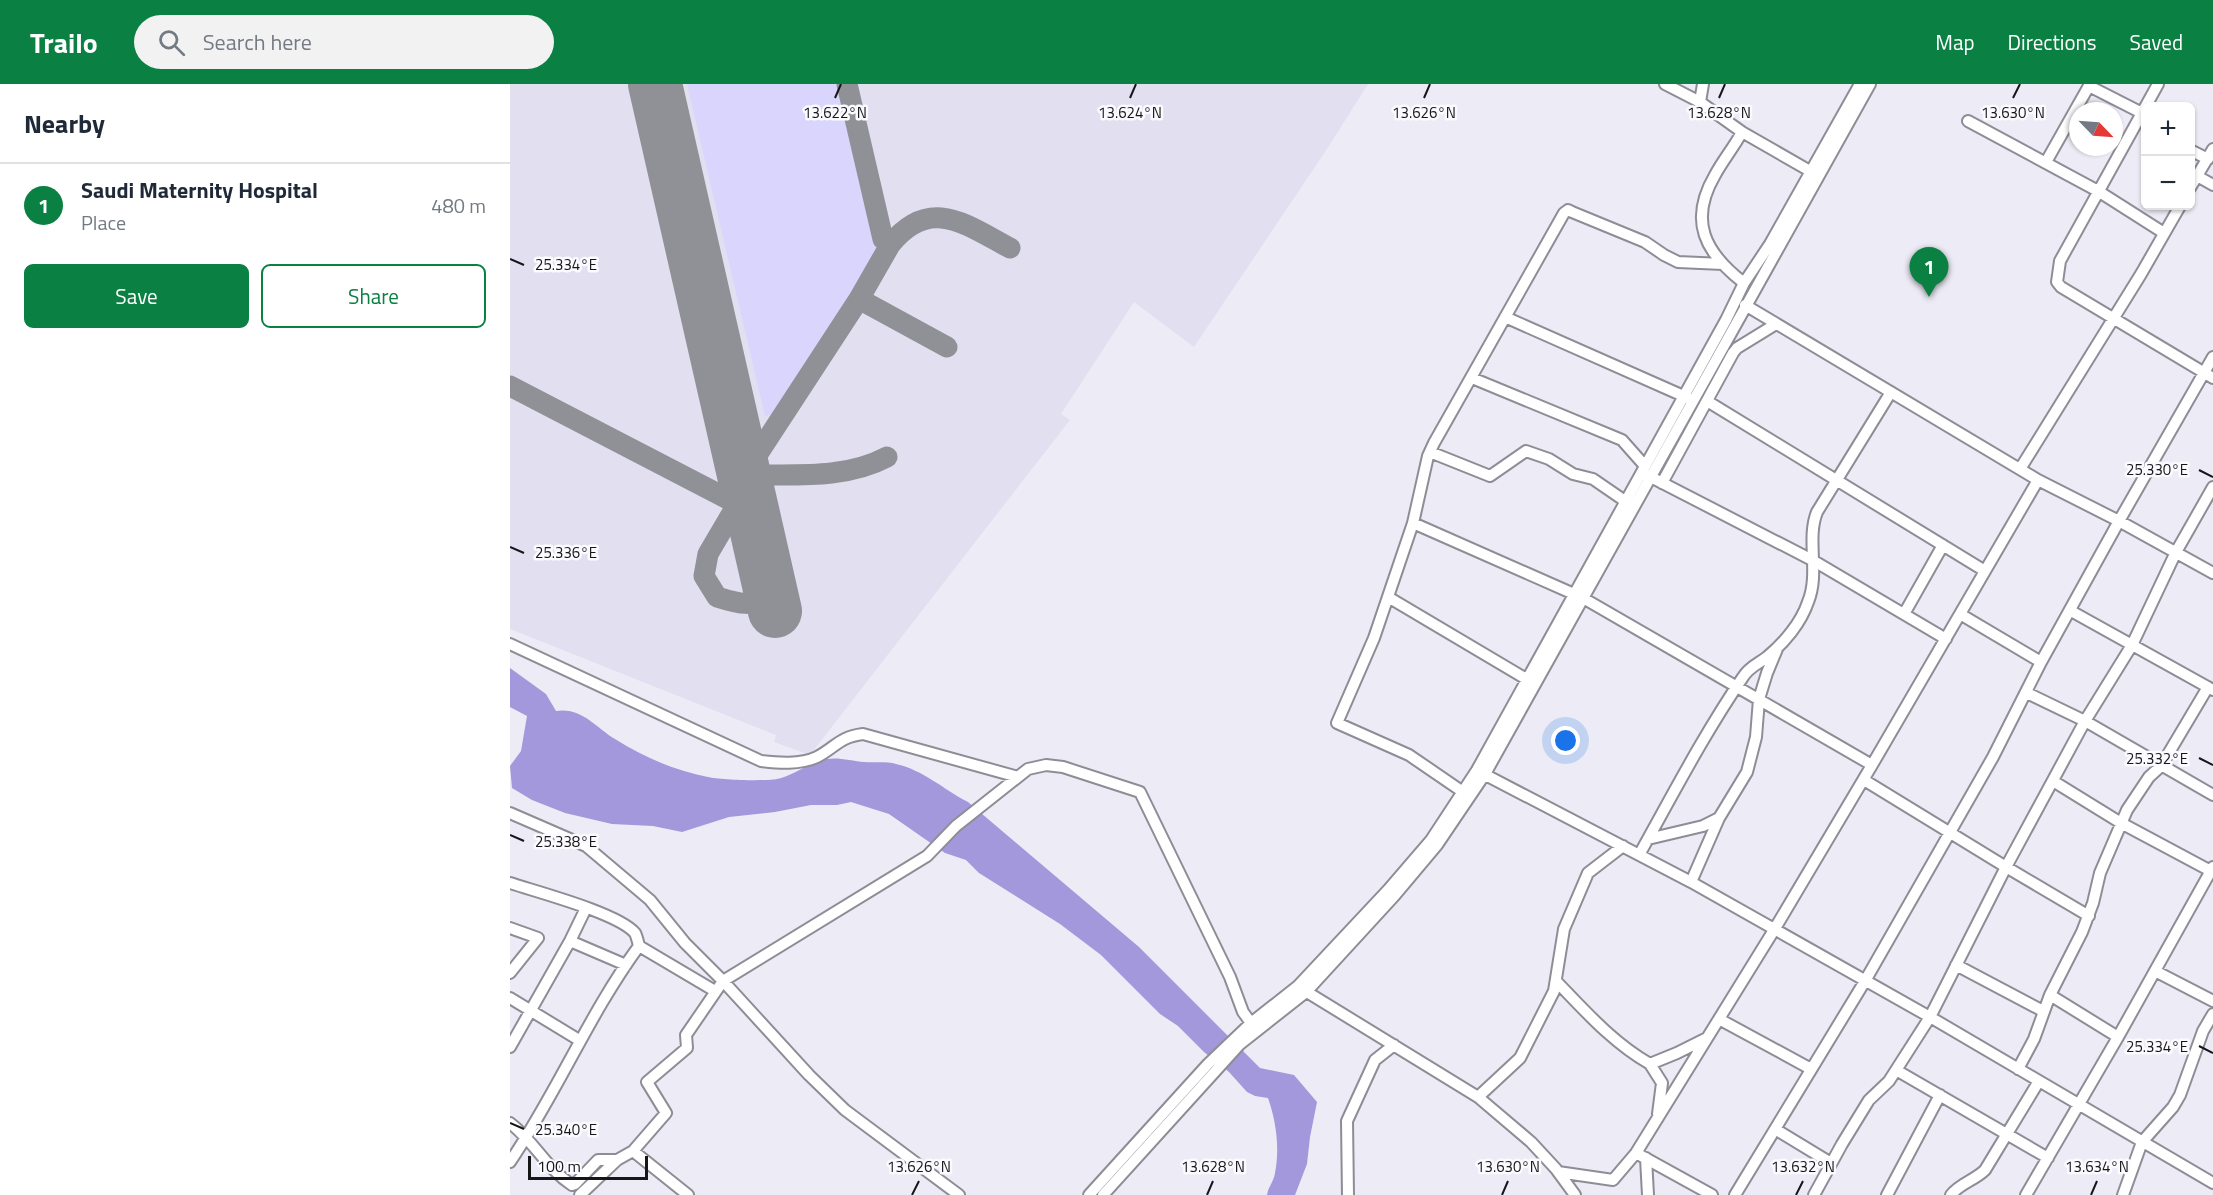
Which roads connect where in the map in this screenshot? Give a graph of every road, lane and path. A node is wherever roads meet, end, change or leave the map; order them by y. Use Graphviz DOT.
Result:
graph roads {
  1 [pos="1665,84"];
  2 [pos="1703,84"];
  3 [pos="1867,84"];
  4 [pos="2158,84"];
  5 [pos="2090,85"];
  6 [pos="1700,102"];
  7 [pos="2148,102"];
  8 [pos="2141,112"];
  9 [pos="1847,115"];
  10 [pos="1968,121"];
  11 [pos="2140,125"];
  12 [pos="1742,132"];
  13 [pos="2195,151"];
  14 [pos="2210,154"];
  15 [pos="2046,162"];
  16 [pos="1810,171"];
  17 [pos="2197,176"];
  18 [pos="2195,179"];
  19 [pos="2213,185"];
  20 [pos="2098,191"];
  21 [pos="2178,210"];
  22 [pos="2164,233"];
  23 [pos="1774,246"];
  24 [pos="1723,264"];
  25 [pos="1744,283"];
  26 [pos="1745,305"];
  27 [pos="1505,317"];
  28 [pos="2114,318"];
  29 [pos="1776,324"];
  30 [pos="2213,357"];
  31 [pos="2209,375"];
  32 [pos="1472,378"];
  33 [pos="1704,379"];
  34 [pos="1716,384"];
  35 [pos="1891,392"];
  36 [pos="1688,398"];
  37 [pos="1707,401"];
  38 [pos="1674,433"];
  39 [pos="1685,439"];
  40 [pos="1430,452"];
  41 [pos="2020,469"];
  42 [pos="1645,472"];
  43 [pos="1836,480"];
  44 [pos="2038,480"];
  45 [pos="1662,483"];
  46 [pos="2213,488"];
  47 [pos="1625,501"];
  48 [pos="2119,521"];
  49 [pos="1413,524"];
  50 [pos="1943,545"];
  51 [pos="2176,552"];
  52 [pos="1814,561"];
  53 [pos="2211,569"];
  54 [pos="1985,572"];
  55 [pos="1388,597"];
  56 [pos="1579,597"];
  57 [pos="2071,611"];
  58 [pos="1904,614"];
  59 [pos="1960,614"];
  60 [pos="1946,639"];
  61 [pos="510,644"];
  62 [pos="2132,645"];
  63 [pos="1778,646"];
  64 [pos="2041,662"];
  65 [pos="1528,680"];
  66 [pos="1737,687"];
  67 [pos="2211,689"];
  68 [pos="2027,693"];
  69 [pos="1759,699"];
  70 [pos="2085,721"];
  71 [pos="1872,765"];
  72 [pos="2161,766"];
  73 [pos="1481,772"];
  74 [pos="1018,777"];
  75 [pos="1864,780"];
  76 [pos="2053,781"];
  77 [pos="1463,792"];
  78 [pos="2213,795"];
  79 [pos="510,813"];
  80 [pos="1719,818"];
  81 [pos="2121,823"];
  82 [pos="1948,832"];
  83 [pos="1648,839"];
  84 [pos="1623,846"];
  85 [pos="1639,855"];
  86 [pos="2006,867"];
  87 [pos="2212,869"];
  88 [pos="1691,882"];
  89 [pos="510,883"];
  90 [pos="585,908"];
  91 [pos="2089,916"];
  92 [pos="510,928"];
  93 [pos="1774,930"];
  94 [pos="570,941"];
  95 [pos="639,946"];
  96 [pos="626,965"];
  97 [pos="1956,965"];
  98 [pos="2155,971"];
  99 [pos="510,973"];
  100 [pos="723,981"];
  101 [pos="1556,981"];
  102 [pos="1865,981"];
  103 [pos="1302,989"];
  104 [pos="715,991"];
  105 [pos="2050,995"];
  106 [pos="510,998"];
  107 [pos="2213,1001"];
  108 [pos="530,1010"];
  109 [pos="2043,1011"];
  110 [pos="2213,1014"];
  111 [pos="1930,1017"];
  112 [pos="1719,1019"];
  113 [pos="1251,1023"];
  114 [pos="2118,1037"];
  115 [pos="1707,1038"];
  116 [pos="579,1040"];
  117 [pos="1237,1041"];
  118 [pos="1394,1045"];
  119 [pos="510,1047"];
  120 [pos="1650,1064"];
  121 [pos="1211,1067"];
  122 [pos="1811,1069"];
  123 [pos="1896,1070"];
  124 [pos="2018,1070"];
  125 [pos="2039,1081"];
  126 [pos="1940,1095"];
  127 [pos="1478,1097"];
  128 [pos="2079,1105"];
  129 [pos="1658,1118"];
  130 [pos="510,1123"];
  131 [pos="1775,1129"];
  132 [pos="2006,1134"];
  133 [pos="526,1138"];
  134 [pos="2142,1142"];
  135 [pos="633,1151"];
  136 [pos="1641,1156"];
  137 [pos="2048,1158"];
  138 [pos="616,1160"];
  139 [pos="510,1162"];
  140 [pos="1831,1162"];
  141 [pos="1558,1172"];
  142 [pos="2213,1183"];
  143 [pos="673,1191"];
  144 [pos="580,1195"];
  145 [pos="687,1195"];
  146 [pos="959,1195"];
  147 [pos="1089,1195"];
  148 [pos="1103,1195"];
  149 [pos="1348,1195"];
  150 [pos="1575,1195"];
  151 [pos="1647,1195"];
  152 [pos="1712,1195"];
  153 [pos="1735,1195"];
  154 [pos="1814,1195"];
  155 [pos="1887,1195"];
  156 [pos="1951,1195"];
  157 [pos="2026,1195"];
  158 [pos="2123,1195"];
  1 -- 6 [label="street"];
  2 -- 6 [label="street"];
  3 -- 9 [label="street"];
  4 -- 7 [label="street"];
  5 -- 8 [label="street"];
  5 -- 15 [label="street"];
  6 -- 12 [label="street"];
  9 -- 16 [label="street"];
  9 -- 23 [label="street"];
  10 -- 15 [label="street"];
  11 -- 20 [label="street"];
  12 -- 16 [label="street"];
  12 -- 24 [label="street"];
  13 -- 14 [label="street"];
  14 -- 17 [label="street"];
  15 -- 20 [label="street"];
  16 -- 23 [label="street"];
  17 -- 18 [label="street"];
  17 -- 19 [label="street"];
  20 -- 22 [label="street"];
  20 -- 28 [label="street"];
  21 -- 22 [label="street"];
  22 -- 28 [label="street"];
  23 -- 25 [label="street"];
  23 -- 26 [label="street"];
  24 -- 25 [label="street"];
  24 -- 27 [label="street"];
  25 -- 36 [label="street"];
  26 -- 29 [label="street"];
  26 -- 33 [label="street"];
  27 -- 32 [label="street"];
  27 -- 36 [label="street"];
  28 -- 31 [label="street"];
  28 -- 41 [label="street"];
  29 -- 34 [label="street"];
  29 -- 35 [label="street"];
  30 -- 31 [label="street"];
  31 -- 48 [label="street"];
  32 -- 40 [label="street"];
  32 -- 42 [label="street"];
  33 -- 34 [label="street"];
  33 -- 36 [label="street"];
  34 -- 37 [label="street"];
  35 -- 41 [label="street"];
  35 -- 43 [label="street"];
  36 -- 38 [label="street"];
  36 -- 42 [label="street"];
  37 -- 39 [label="street"];
  37 -- 43 [label="street"];
  38 -- 39 [label="street"];
  38 -- 42 [label="street"];
  39 -- 45 [label="street"];
  40 -- 47 [label="street"];
  40 -- 49 [label="street"];
  41 -- 44 [label="street"];
  42 -- 45 [label="street"];
  42 -- 47 [label="street"];
  42 -- 56 [label="street"];
  43 -- 50 [label="street"];
  43 -- 52 [label="street"];
  44 -- 48 [label="street"];
  44 -- 54 [label="street"];
  45 -- 52 [label="street"];
  46 -- 51 [label="street"];
  47 -- 56 [label="street"];
  48 -- 51 [label="street"];
  48 -- 57 [label="street"];
  49 -- 55 [label="street"];
  49 -- 56 [label="street"];
  50 -- 54 [label="street"];
  50 -- 58 [label="street"];
  51 -- 53 [label="street"];
  51 -- 62 [label="street"];
  52 -- 58 [label="street"];
  52 -- 63 [label="street"];
  54 -- 59 [label="street"];
  55 -- 65 [label="street"];
  55 -- 77 [label="street"];
  56 -- 65 [label="street"];
  56 -- 66 [label="street"];
  56 -- 73 [label="street"];
  57 -- 62 [label="street"];
  57 -- 64 [label="street"];
  58 -- 60 [label="street"];
  59 -- 60 [label="street"];
  59 -- 64 [label="street"];
  60 -- 71 [label="street"];
  61 -- 74 [label="street"];
  62 -- 67 [label="street"];
  62 -- 70 [label="street"];
  63 -- 66 [label="street"];
  63 -- 69 [label="street"];
  64 -- 68 [label="street"];
  65 -- 73 [label="street"];
  66 -- 69 [label="street"];
  66 -- 83 [label="street"];
  67 -- 72 [label="street"];
  68 -- 70 [label="street"];
  68 -- 82 [label="street"];
  69 -- 71 [label="street"];
  69 -- 80 [label="street"];
  70 -- 72 [label="street"];
  70 -- 76 [label="street"];
  71 -- 75 [label="street"];
  72 -- 78 [label="street"];
  72 -- 81 [label="street"];
  73 -- 77 [label="street"];
  73 -- 84 [label="street"];
  73 -- 103 [label="street"];
  74 -- 100 [label="street"];
  74 -- 113 [label="street"];
  75 -- 82 [label="street"];
  75 -- 93 [label="street"];
  76 -- 81 [label="street"];
  76 -- 86 [label="street"];
  77 -- 103 [label="street"];
  79 -- 100 [label="street"];
  80 -- 83 [label="street"];
  80 -- 88 [label="street"];
  81 -- 87 [label="street"];
  81 -- 91 [label="street"];
  82 -- 86 [label="street"];
  82 -- 102 [label="street"];
  83 -- 85 [label="street"];
  84 -- 85 [label="street"];
  84 -- 101 [label="street"];
  85 -- 88 [label="street"];
  86 -- 91 [label="street"];
  86 -- 97 [label="street"];
  87 -- 98 [label="street"];
  88 -- 93 [label="street"];
  89 -- 90 [label="street"];
  90 -- 94 [label="street"];
  90 -- 95 [label="street"];
  91 -- 105 [label="street"];
  92 -- 99 [label="street"];
  93 -- 102 [label="street"];
  93 -- 112 [label="street"];
  94 -- 96 [label="street"];
  94 -- 108 [label="street"];
  95 -- 96 [label="street"];
  95 -- 104 [label="street"];
  96 -- 116 [label="street"];
  97 -- 109 [label="street"];
  97 -- 111 [label="street"];
  98 -- 107 [label="street"];
  98 -- 114 [label="street"];
  100 -- 104 [label="street"];
  100 -- 146 [label="street"];
  101 -- 120 [label="street"];
  101 -- 127 [label="street"];
  102 -- 111 [label="street"];
  102 -- 122 [label="street"];
  103 -- 113 [label="street"];
  103 -- 117 [label="street"];
  103 -- 118 [label="street"];
  104 -- 135 [label="street"];
  105 -- 109 [label="street"];
  105 -- 114 [label="street"];
  106 -- 108 [label="street"];
  108 -- 116 [label="street"];
  108 -- 119 [label="street"];
  109 -- 124 [label="street"];
  110 -- 134 [label="street"];
  111 -- 123 [label="street"];
  111 -- 124 [label="street"];
  112 -- 115 [label="street"];
  112 -- 122 [label="street"];
  113 -- 117 [label="street"];
  114 -- 128 [label="street"];
  115 -- 120 [label="street"];
  115 -- 129 [label="street"];
  116 -- 133 [label="street"];
  117 -- 121 [label="street"];
  118 -- 127 [label="street"];
  118 -- 149 [label="street"];
  120 -- 129 [label="street"];
  121 -- 147 [label="street"];
  121 -- 148 [label="street"];
  122 -- 131 [label="street"];
  123 -- 126 [label="street"];
  123 -- 140 [label="street"];
  124 -- 125 [label="street"];
  125 -- 128 [label="street"];
  125 -- 132 [label="street"];
  126 -- 132 [label="street"];
  126 -- 155 [label="street"];
  127 -- 141 [label="street"];
  128 -- 134 [label="street"];
  128 -- 137 [label="street"];
  129 -- 136 [label="street"];
  130 -- 133 [label="street"];
  131 -- 140 [label="street"];
  131 -- 153 [label="street"];
  132 -- 137 [label="street"];
  132 -- 156 [label="street"];
  133 -- 138 [label="street"];
  133 -- 139 [label="street"];
  134 -- 142 [label="street"];
  134 -- 158 [label="street"];
  135 -- 138 [label="street"];
  135 -- 143 [label="street"];
  136 -- 141 [label="street"];
  136 -- 151 [label="street"];
  136 -- 152 [label="street"];
  137 -- 157 [label="street"];
  138 -- 144 [label="street"];
  140 -- 154 [label="street"];
  141 -- 150 [label="street"];
  143 -- 145 [label="street"];
}
